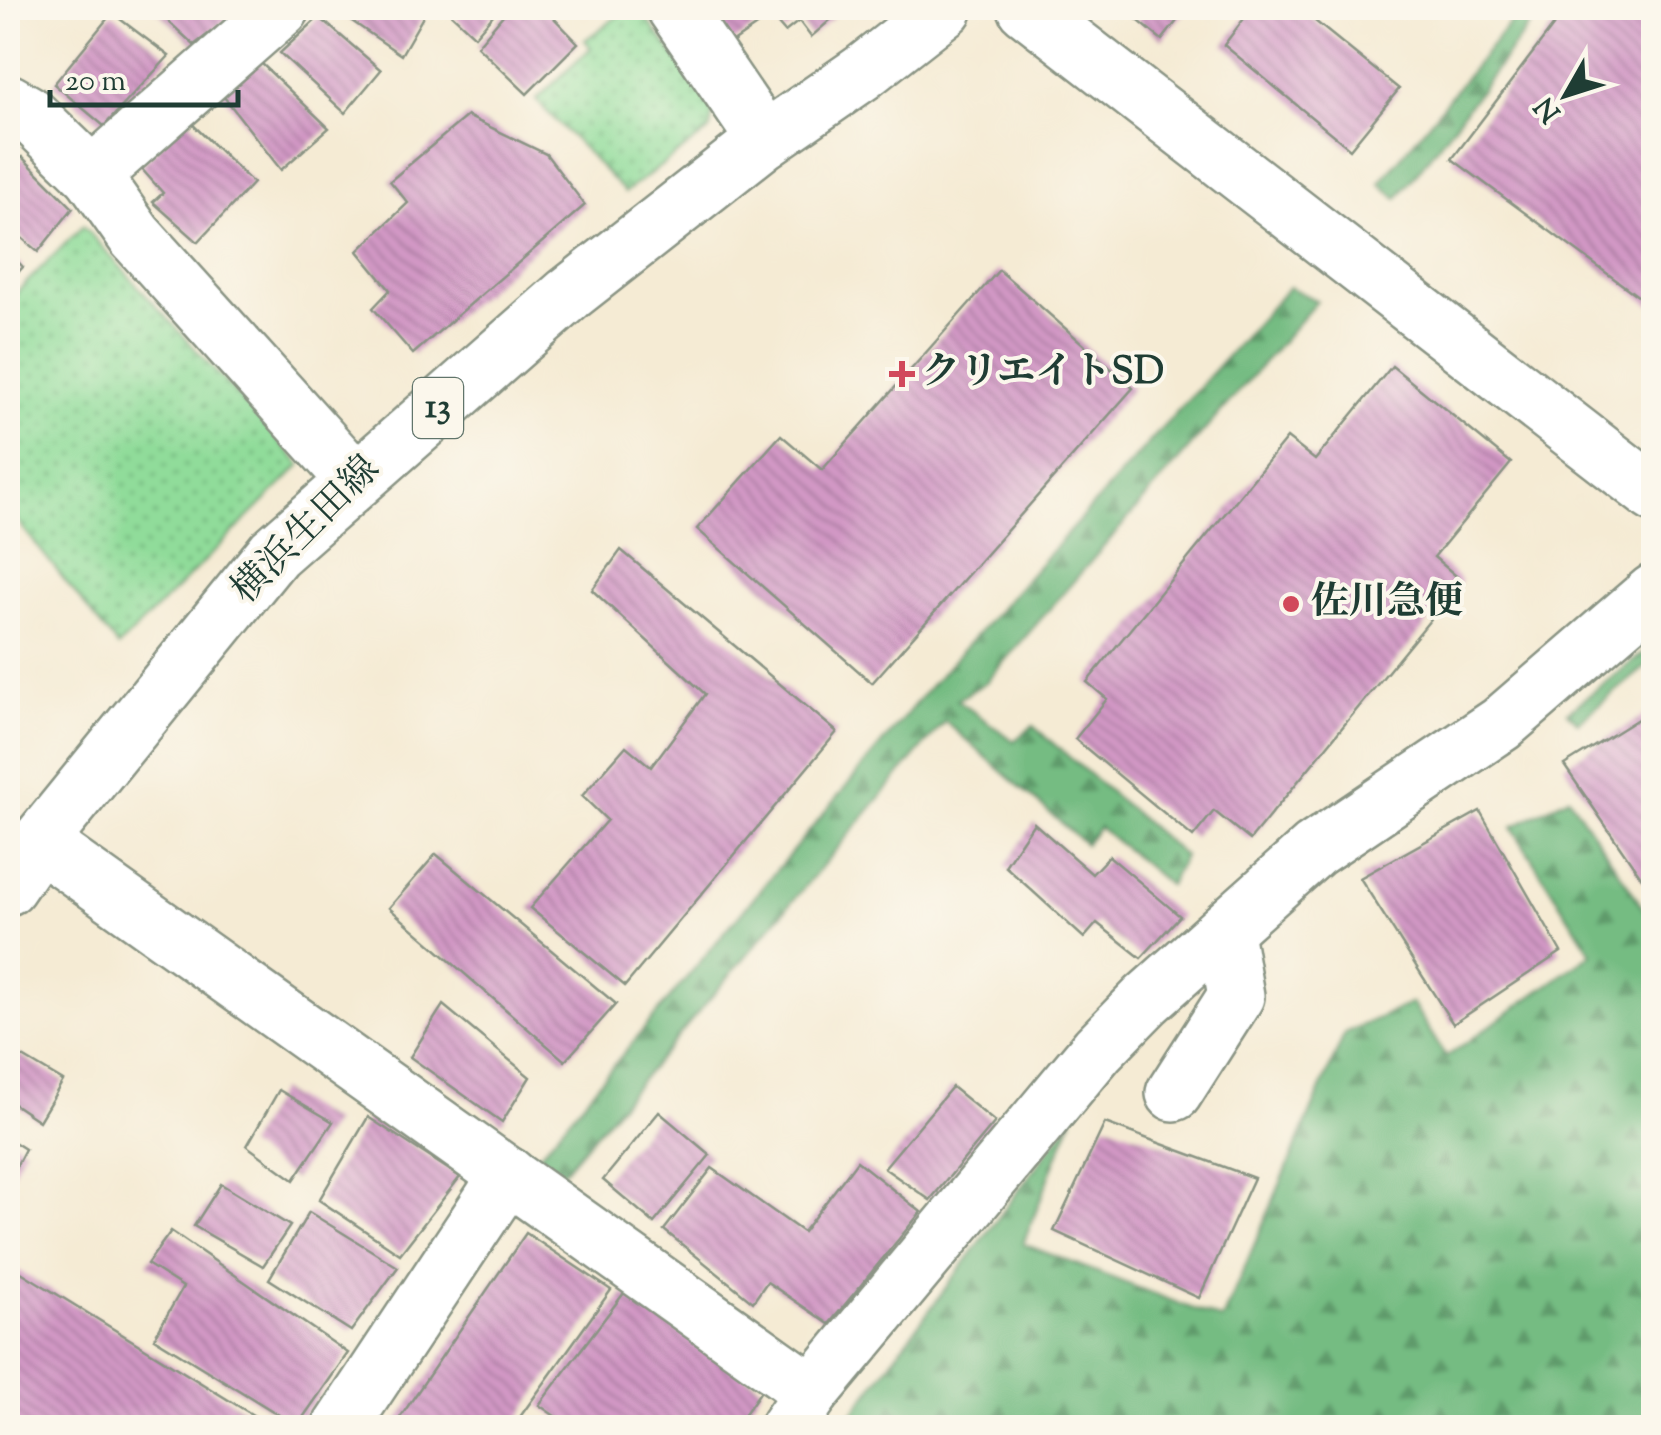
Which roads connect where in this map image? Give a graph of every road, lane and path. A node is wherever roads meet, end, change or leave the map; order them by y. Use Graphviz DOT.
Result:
graph roads {
  1 [pos="282,8"];
  2 [pos="675,8"];
  3 [pos="945,8"];
  4 [pos="1026,8"];
  5 [pos="8,102"];
  6 [pos="765,140"];
  7 [pos="92,176"];
  8 [pos="356,480"];
  9 [pos="1654,494"];
  10 [pos="1654,592"];
  11 [pos="39,842"];
  12 [pos="8,887"];
  13 [pos="1225,932"];
  14 [pos="1174,1092"];
  15 [pos="508,1176"];
  16 [pos="799,1410"];
  17 [pos="340,1428"];
  1 -- 7 [label="street"];
  2 -- 6 [label="street"];
  3 -- 6 [label="street, 横浜生田線 / 13"];
  4 -- 9 [label="street"];
  5 -- 7 [label="street"];
  6 -- 8 [label="street, 横浜生田線 / 13"];
  7 -- 8 [label="street"];
  8 -- 11 [label="street, 横浜生田線 / 13"];
  10 -- 13 [label="street"];
  11 -- 12 [label="street, 横浜生田線 / 13"];
  11 -- 15 [label="street"];
  13 -- 14 [label="street"];
  13 -- 16 [label="street"];
  15 -- 16 [label="street"];
  15 -- 17 [label="street"];
}
